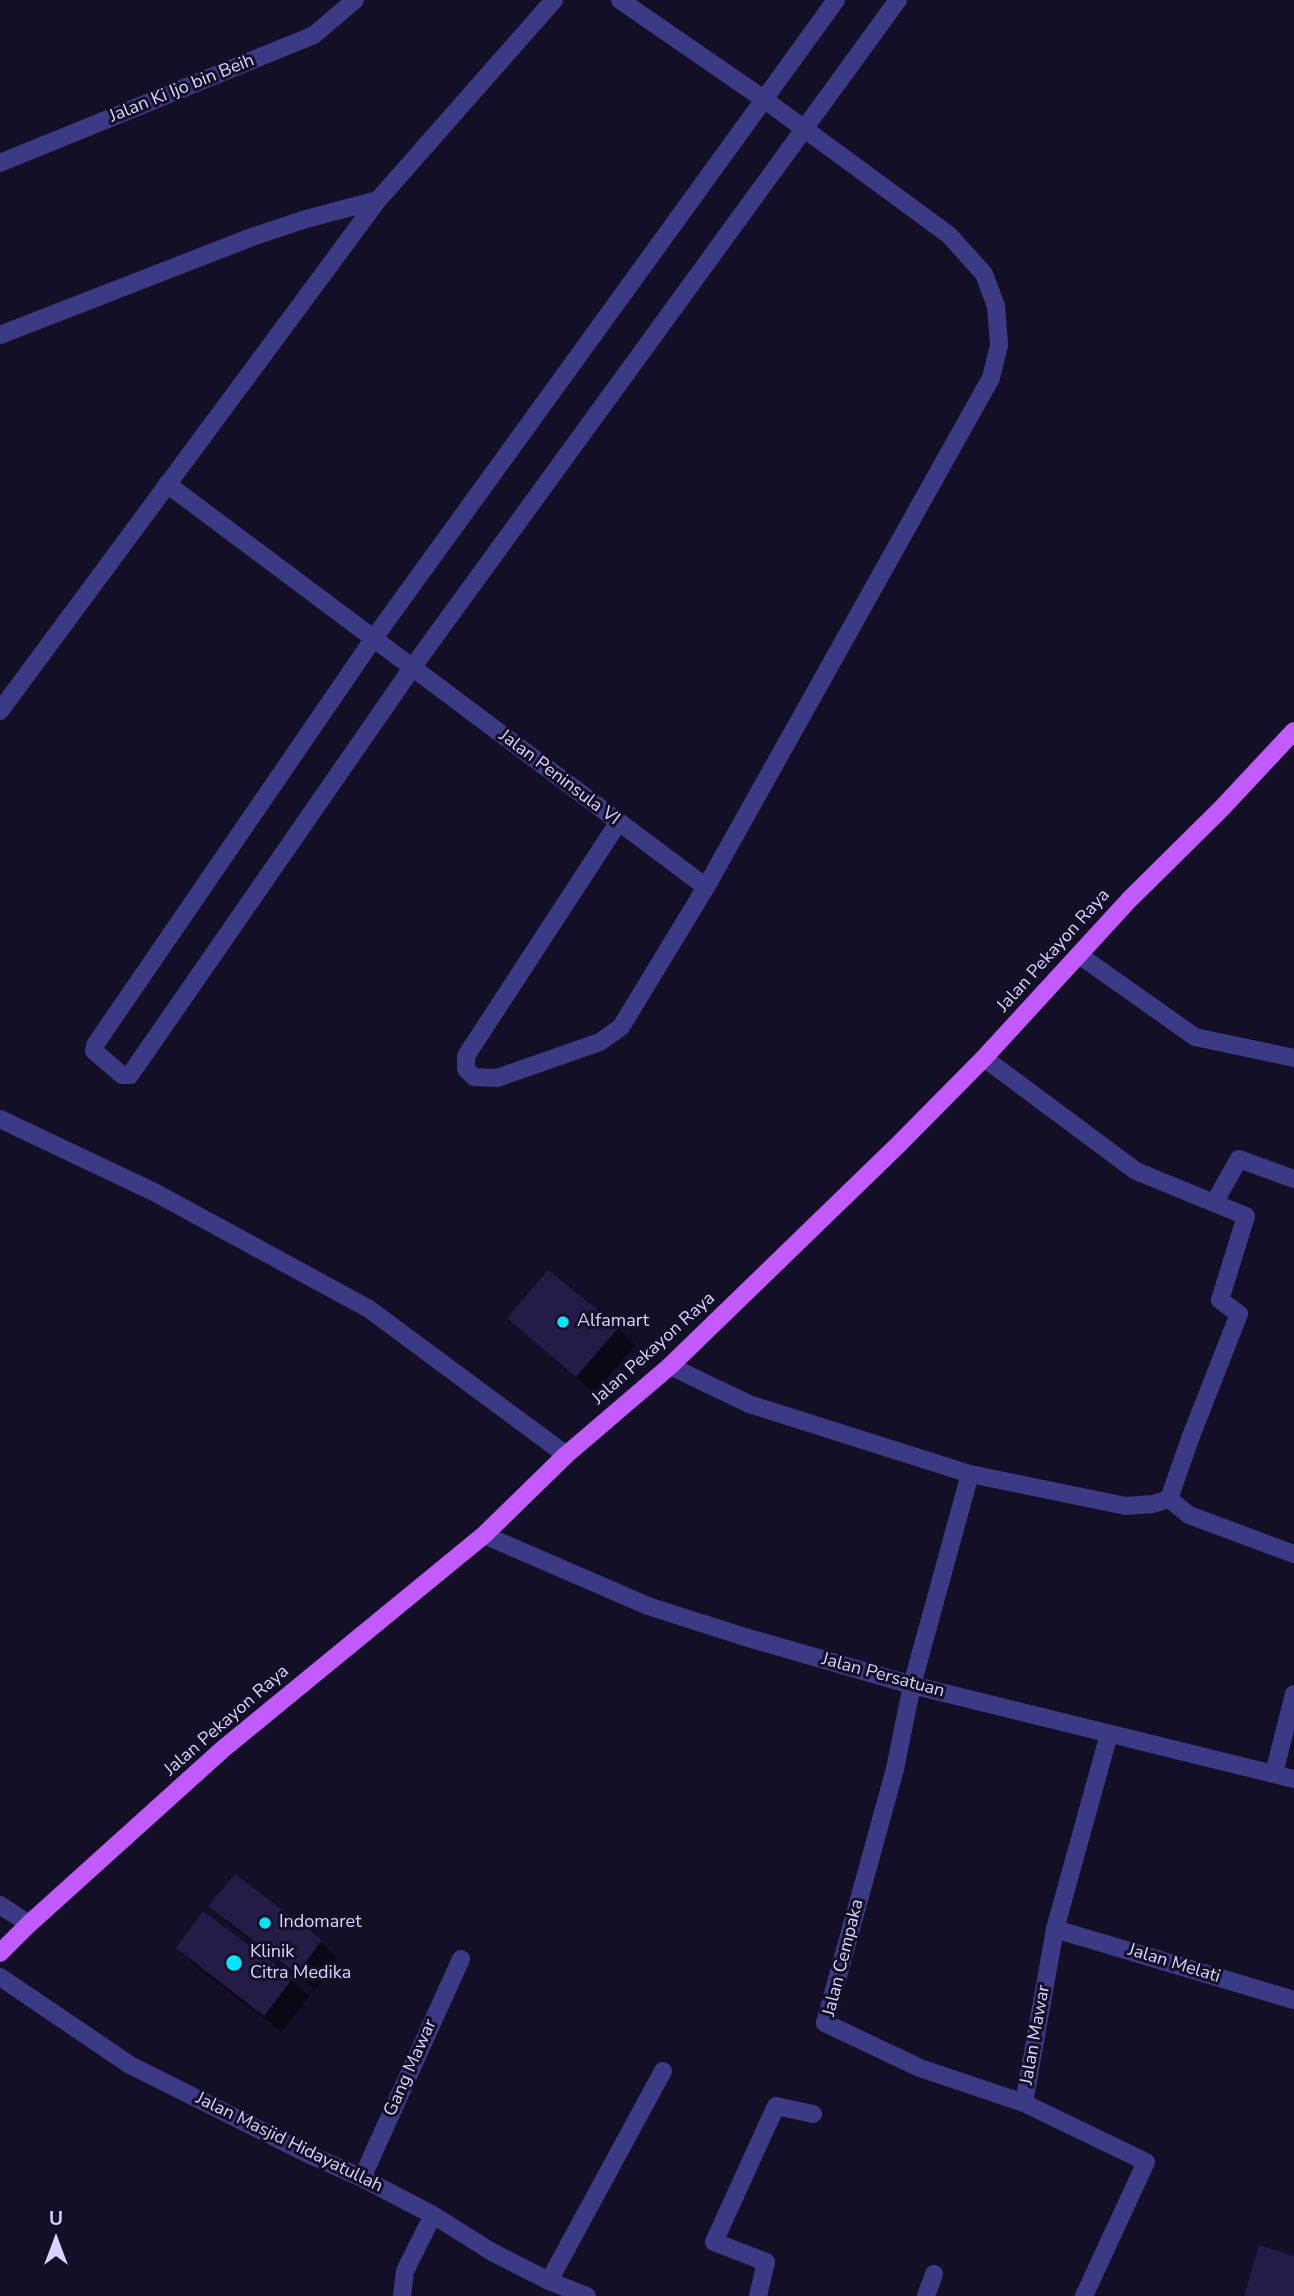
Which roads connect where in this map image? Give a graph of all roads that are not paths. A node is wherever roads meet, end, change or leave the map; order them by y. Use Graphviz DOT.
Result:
graph roads {
  1 [pos="355,0"];
  2 [pos="554,0"];
  3 [pos="620,0"];
  4 [pos="836,0"];
  5 [pos="898,0"];
  6 [pos="765,100"];
  7 [pos="804,128"];
  8 [pos="0,163"];
  9 [pos="378,200"];
  10 [pos="0,335"];
  11 [pos="167,484"];
  12 [pos="374,638"];
  13 [pos="412,668"];
  14 [pos="0,711"];
  15 [pos="1294,732"];
  16 [pos="618,823"];
  17 [pos="706,887"];
  18 [pos="1079,955"];
  19 [pos="984,1058"];
  20 [pos="1294,1058"];
  21 [pos="0,1119"];
  22 [pos="1294,1179"];
  23 [pos="1214,1203"];
  24 [pos="670,1366"];
  25 [pos="566,1455"];
  26 [pos="970,1474"];
  27 [pos="1169,1499"];
  28 [pos="484,1535"];
  29 [pos="1294,1554"];
  30 [pos="912,1685"];
  31 [pos="1294,1694"];
  32 [pos="1109,1734"];
  33 [pos="1274,1773"];
  34 [pos="1294,1779"];
  35 [pos="0,1905"];
  36 [pos="29,1924"];
  37 [pos="1055,1929"];
  38 [pos="0,1954"];
  39 [pos="461,1959"];
  40 [pos="0,1977"];
  41 [pos="1294,2000"];
  42 [pos="663,2071"];
  43 [pos="1024,2103"];
  44 [pos="813,2114"];
  45 [pos="362,2178"];
  46 [pos="433,2215"];
  47 [pos="934,2274"];
  48 [pos="549,2281"];
  49 [pos="402,2296"];
  50 [pos="587,2296"];
  51 [pos="758,2296"];
  52 [pos="926,2296"];
  53 [pos="1084,2296"];
  1 -- 8 [label="street, Jalan Ki Ijo bin Beih"];
  2 -- 9 [label="street"];
  3 -- 6 [label="street"];
  4 -- 6 [label="street"];
  5 -- 7 [label="street"];
  6 -- 7 [label="street"];
  6 -- 12 [label="street"];
  7 -- 13 [label="street"];
  7 -- 17 [label="street"];
  9 -- 10 [label="street"];
  9 -- 11 [label="street"];
  11 -- 12 [label="street, Jalan Peninsula VI"];
  11 -- 14 [label="street"];
  12 -- 13 [label="street, Jalan Peninsula VI"];
  12 -- 13 [label="street"];
  13 -- 16 [label="street, Jalan Peninsula VI"];
  15 -- 18 [label="main road, Jalan Pekayon Raya"];
  16 -- 17 [label="street, Jalan Peninsula VI"];
  16 -- 17 [label="street"];
  18 -- 19 [label="main road, Jalan Pekayon Raya"];
  18 -- 20 [label="street"];
  19 -- 23 [label="street"];
  19 -- 24 [label="main road, Jalan Pekayon Raya"];
  21 -- 25 [label="street"];
  22 -- 23 [label="street"];
  23 -- 27 [label="street"];
  24 -- 25 [label="main road, Jalan Pekayon Raya"];
  24 -- 26 [label="street"];
  25 -- 28 [label="main road, Jalan Pekayon Raya"];
  26 -- 27 [label="street"];
  26 -- 30 [label="street, Jalan Cempaka"];
  27 -- 29 [label="street"];
  28 -- 30 [label="street, Jalan Persatuan"];
  28 -- 36 [label="main road, Jalan Pekayon Raya"];
  30 -- 32 [label="street, Jalan Persatuan"];
  30 -- 43 [label="street, Jalan Cempaka"];
  31 -- 33 [label="street"];
  32 -- 33 [label="street, Jalan Persatuan"];
  32 -- 37 [label="street, Jalan Mawar"];
  33 -- 34 [label="street, Jalan Persatuan"];
  35 -- 36 [label="street"];
  36 -- 38 [label="main road, Jalan Pekayon Raya"];
  37 -- 41 [label="street, Jalan Melati"];
  37 -- 43 [label="street, Jalan Mawar"];
  39 -- 45 [label="street, Gang Mawar"];
  40 -- 45 [label="street, Jalan Masjid Hidayatullah"];
  42 -- 48 [label="street"];
  43 -- 53 [label="street, Jalan Mawar"];
  44 -- 51 [label="street"];
  45 -- 46 [label="street, Jalan Masjid Hidayatullah"];
  46 -- 48 [label="street, Jalan Masjid Hidayatullah"];
  46 -- 49 [label="street"];
  47 -- 52 [label="street"];
  48 -- 50 [label="street, Jalan Masjid Hidayatullah"];
}
